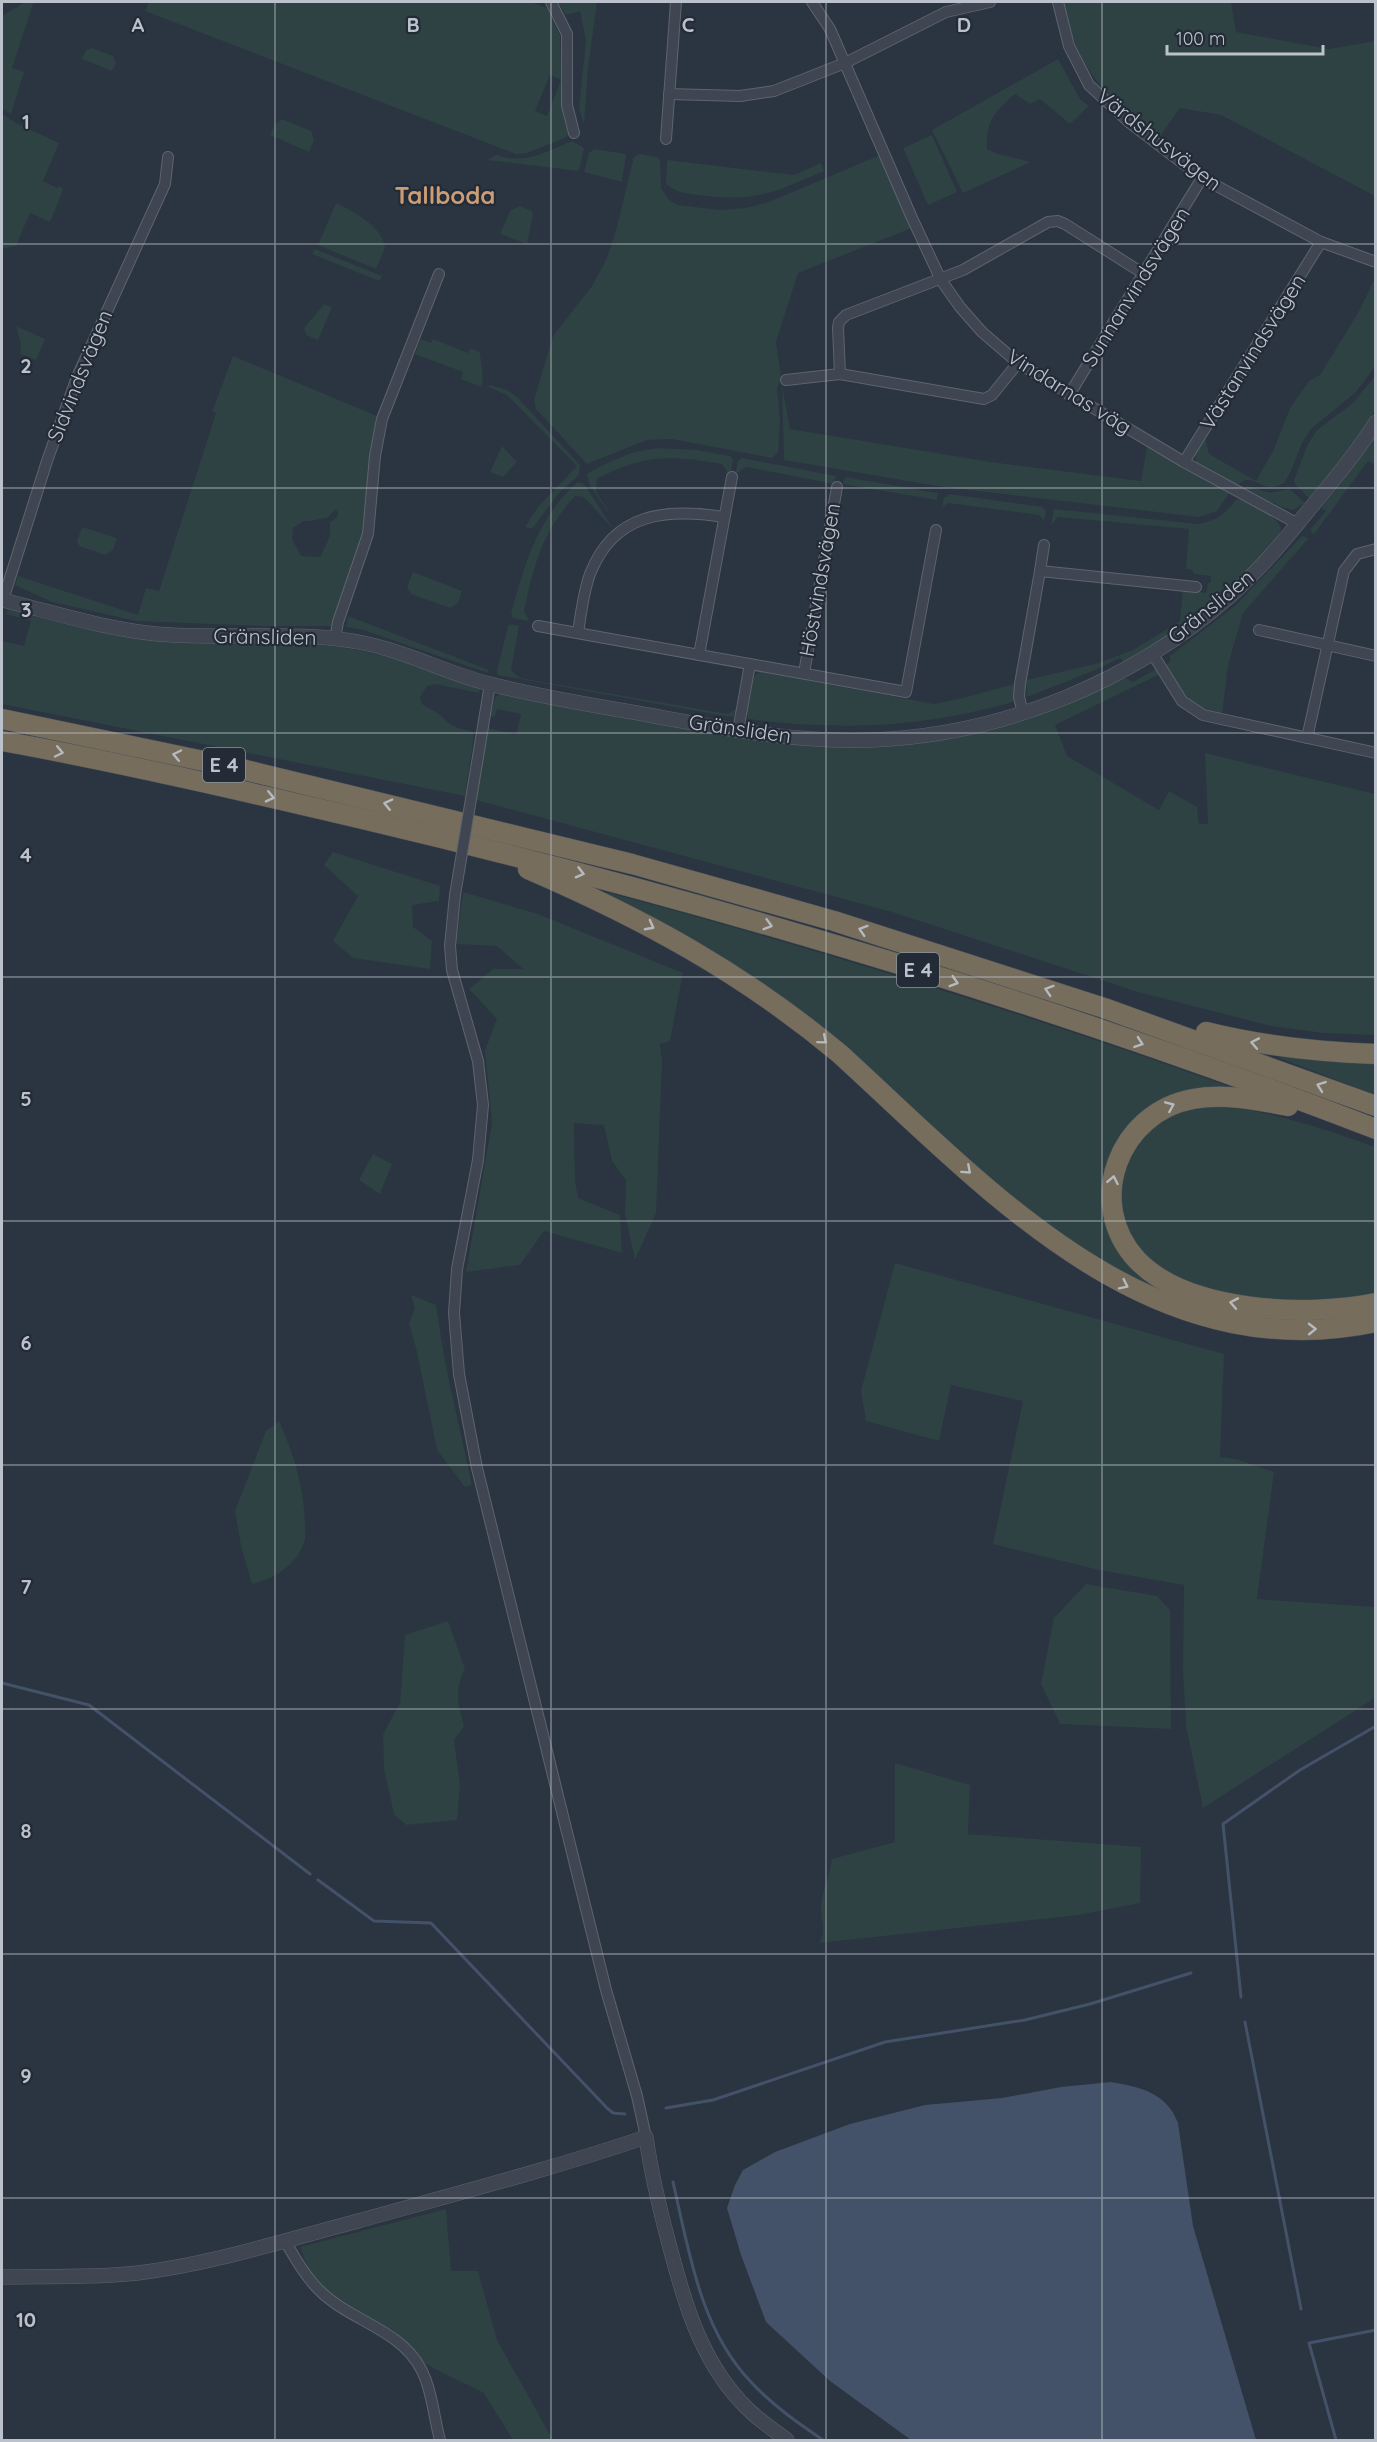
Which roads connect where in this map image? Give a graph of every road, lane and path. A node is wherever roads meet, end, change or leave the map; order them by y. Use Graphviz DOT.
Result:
graph roads {
  1 [pos="551,2"];
  2 [pos="675,2"];
  3 [pos="812,2"];
  4 [pos="990,2"];
  5 [pos="1058,2"];
  6 [pos="845,63"];
  7 [pos="669,94"];
  8 [pos="574,133"];
  9 [pos="666,139"];
  10 [pos="168,157"];
  11 [pos="1202,178"];
  12 [pos="1321,243"];
  13 [pos="1376,262"];
  14 [pos="1144,273"];
  15 [pos="439,274"];
  16 [pos="941,280"];
  17 [pos="1018,363"];
  18 [pos="840,374"];
  19 [pos="786,380"];
  20 [pos="1069,395"];
  21 [pos="1376,422"];
  22 [pos="1184,462"];
  23 [pos="732,477"];
  24 [pos="837,487"];
  25 [pos="724,517"];
  26 [pos="1298,524"];
  27 [pos="936,530"];
  28 [pos="1044,545"];
  29 [pos="1376,549"];
  30 [pos="1040,571"];
  31 [pos="1196,587"];
  32 [pos="2,600"];
  33 [pos="538,626"];
  34 [pos="1259,630"];
  35 [pos="578,633"];
  36 [pos="335,639"];
  37 [pos="1327,645"];
  38 [pos="1152,653"];
  39 [pos="699,654"];
  40 [pos="1376,656"];
  41 [pos="750,664"];
  42 [pos="804,673"];
  43 [pos="490,684"];
  44 [pos="1023,713"];
  45 [pos="2,719"];
  46 [pos="738,731"];
  47 [pos="1307,738"];
  48 [pos="2,741"];
  49 [pos="1376,753"];
  50 [pos="468,844"];
  51 [pos="1104,1008"];
  52 [pos="1376,1054"];
  53 [pos="1376,1106"];
  54 [pos="1346,1118"];
  55 [pos="1376,1129"];
  56 [pos="1376,1303"];
  57 [pos="1376,1322"];
  58 [pos="646,2137"];
  59 [pos="285,2241"];
  60 [pos="2,2277"];
  61 [pos="440,2440"];
  62 [pos="787,2440"];
  1 -- 8 [label="street"];
  2 -- 7 [label="street"];
  3 -- 6 [label="street, Vindarnas väg"];
  4 -- 6 [label="street"];
  5 -- 11 [label="street, Värdshusvägen"];
  6 -- 7 [label="street"];
  6 -- 16 [label="street, Vindarnas väg"];
  7 -- 9 [label="street"];
  10 -- 32 [label="street, Sidvindsvägen"];
  11 -- 12 [label="street, Värdshusvägen"];
  11 -- 14 [label="street, Sunnanvindsvägen"];
  12 -- 13 [label="street, Värdshusvägen"];
  12 -- 22 [label="street, Västanvindsvägen"];
  14 -- 16 [label="street"];
  14 -- 20 [label="street, Sunnanvindsvägen"];
  15 -- 36 [label="street"];
  16 -- 17 [label="street, Vindarnas väg"];
  16 -- 18 [label="street"];
  17 -- 18 [label="street"];
  17 -- 20 [label="street, Vindarnas väg"];
  18 -- 19 [label="street"];
  20 -- 22 [label="street, Vindarnas väg"];
  21 -- 26 [label="street, Gränsliden"];
  22 -- 26 [label="street, Vindarnas väg"];
  23 -- 25 [label="street"];
  24 -- 42 [label="street, Höstvindsvägen"];
  25 -- 35 [label="street"];
  25 -- 39 [label="street"];
  26 -- 38 [label="street, Gränsliden"];
  27 -- 42 [label="street, Höstvindsvägen"];
  28 -- 30 [label="street"];
  29 -- 37 [label="street"];
  30 -- 31 [label="street"];
  30 -- 44 [label="street"];
  32 -- 36 [label="street, Gränsliden"];
  33 -- 35 [label="street, Höstvindsvägen"];
  34 -- 37 [label="street"];
  35 -- 39 [label="street, Höstvindsvägen"];
  36 -- 43 [label="street, Gränsliden"];
  37 -- 40 [label="street"];
  37 -- 47 [label="street"];
  38 -- 44 [label="street, Gränsliden"];
  38 -- 47 [label="street"];
  39 -- 41 [label="street, Höstvindsvägen"];
  41 -- 42 [label="street, Höstvindsvägen"];
  41 -- 46 [label="street"];
  43 -- 46 [label="street, Gränsliden"];
  43 -- 58 [label="street, bridge"];
  44 -- 46 [label="street, Gränsliden"];
  51 -- 45 [label="highway, E 4, one-way"];
  47 -- 49 [label="street"];
  48 -- 50 [label="highway, E 4, one-way"];
  50 -- 54 [label="highway, E 4, one-way"];
  50 -- 57 [label="highway, one-way"];
  52 -- 51 [label="highway, one-way"];
  53 -- 51 [label="highway, E 4, one-way"];
  54 -- 55 [label="highway, E 4"];
  56 -- 54 [label="highway, one-way"];
  58 -- 59 [label="street"];
  58 -- 62 [label="street"];
  59 -- 60 [label="street"];
  59 -- 61 [label="street"];
}
